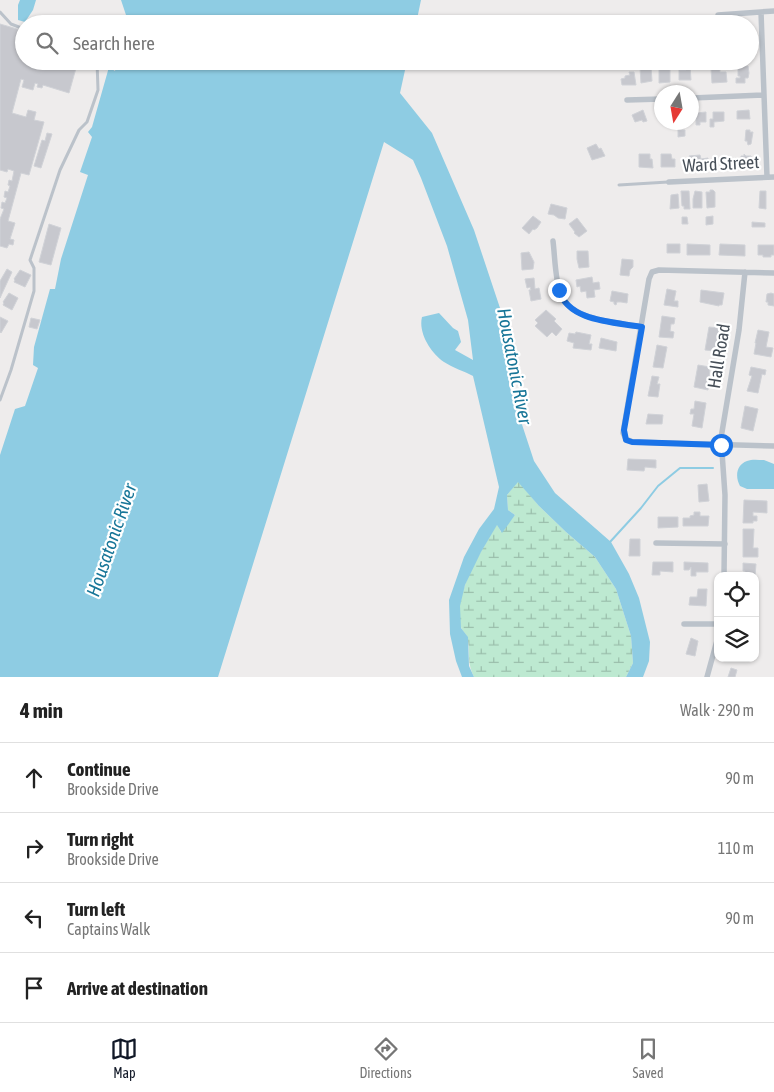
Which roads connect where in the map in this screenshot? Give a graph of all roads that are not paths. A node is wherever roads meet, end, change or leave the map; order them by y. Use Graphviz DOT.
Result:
graph roads {
  1 [pos="774,11"];
  2 [pos="0,12"];
  3 [pos="761,12"];
  4 [pos="718,15"];
  5 [pos="15,26"];
  6 [pos="97,70"];
  7 [pos="763,95"];
  8 [pos="699,98"];
  9 [pos="654,99"];
  10 [pos="627,100"];
  11 [pos="766,177"];
  12 [pos="774,177"];
  13 [pos="669,182"];
  14 [pos="619,184"];
  15 [pos="553,241"];
  16 [pos="745,272"];
  17 [pos="774,273"];
  18 [pos="642,327"];
  19 [pos="0,400"];
  20 [pos="721,445"];
  21 [pos="774,446"];
  22 [pos="656,543"];
  23 [pos="725,544"];
  24 [pos="724,572"];
  25 [pos="684,624"];
  26 [pos="714,624"];
  27 [pos="714,652"];
  28 [pos="708,677"];
  1 -- 3 [label="street"];
  2 -- 5 [label="lane"];
  3 -- 4 [label="street"];
  3 -- 7 [label="street"];
  6 -- 19 [label="lane"];
  7 -- 8 [label="street"];
  7 -- 11 [label="street"];
  9 -- 10 [label="street"];
  11 -- 12 [label="street, Ward Street"];
  11 -- 13 [label="street, Ward Street"];
  13 -- 14 [label="lane"];
  15 -- 18 [label="street"];
  16 -- 17 [label="street"];
  16 -- 18 [label="street"];
  16 -- 20 [label="street, Hall Road"];
  18 -- 20 [label="street"];
  20 -- 21 [label="street"];
  20 -- 23 [label="street, Hall Road"];
  22 -- 23 [label="street"];
  23 -- 24 [label="street, Hall Road"];
  25 -- 26 [label="street"];
  27 -- 28 [label="street"];
}
